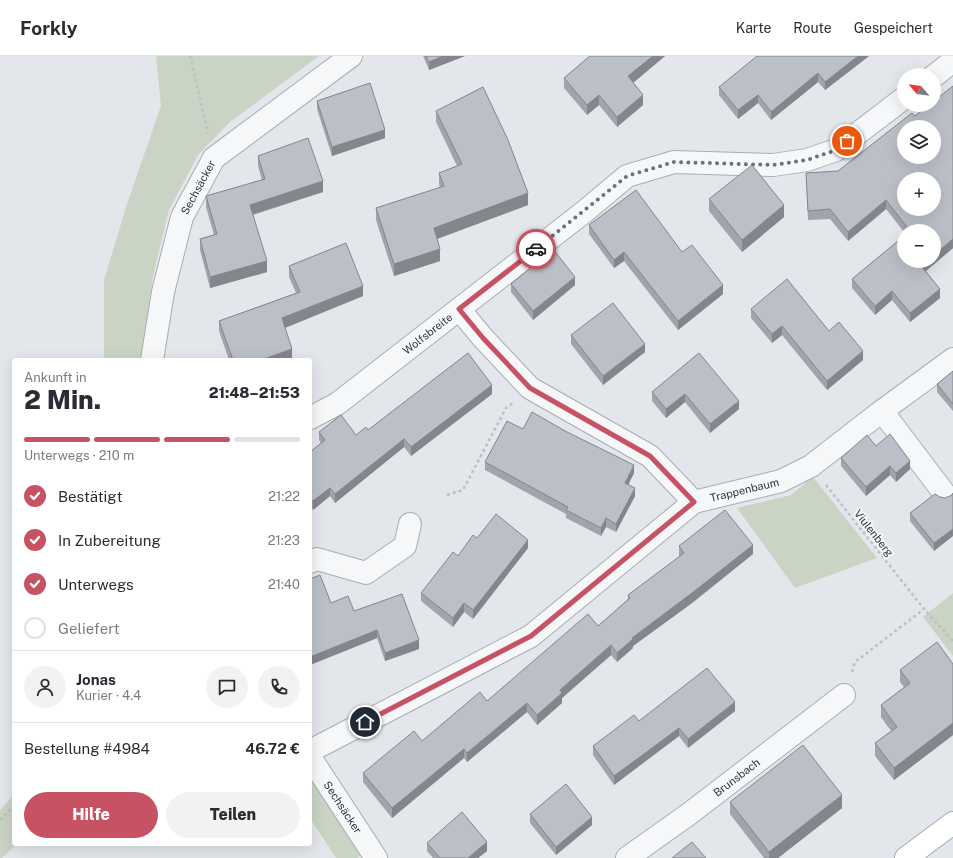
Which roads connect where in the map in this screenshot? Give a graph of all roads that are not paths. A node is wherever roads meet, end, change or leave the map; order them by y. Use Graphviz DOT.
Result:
graph roads {
  1 [pos="350,56"];
  2 [pos="953,61"];
  3 [pos="941,70"];
  4 [pos="897,103"];
  5 [pos="459,309"];
  6 [pos="152,358"];
  7 [pos="953,359"];
  8 [pos="882,411"];
  9 [pos="312,417"];
  10 [pos="944,493"];
  11 [pos="694,502"];
  12 [pos="410,524"];
  13 [pos="312,561"];
  14 [pos="844,695"];
  15 [pos="312,750"];
  16 [pos="312,760"];
  17 [pos="953,823"];
  18 [pos="376,858"];
  19 [pos="627,858"];
  20 [pos="906,858"];
  1 -- 6 [label="street, Sechsäcker"];
  2 -- 3 [label="street"];
  4 -- 5 [label="street, Wolfsbreite"];
  5 -- 9 [label="street, Wolfsbreite"];
  5 -- 11 [label="street"];
  7 -- 8 [label="street, Trappenbaum"];
  8 -- 10 [label="street"];
  8 -- 11 [label="street, Trappenbaum"];
  11 -- 15 [label="street, Trappenbaum"];
  12 -- 13 [label="street"];
  14 -- 19 [label="street, Brunsbach"];
  16 -- 18 [label="street, Sechsäcker"];
  17 -- 20 [label="main road"];
}
